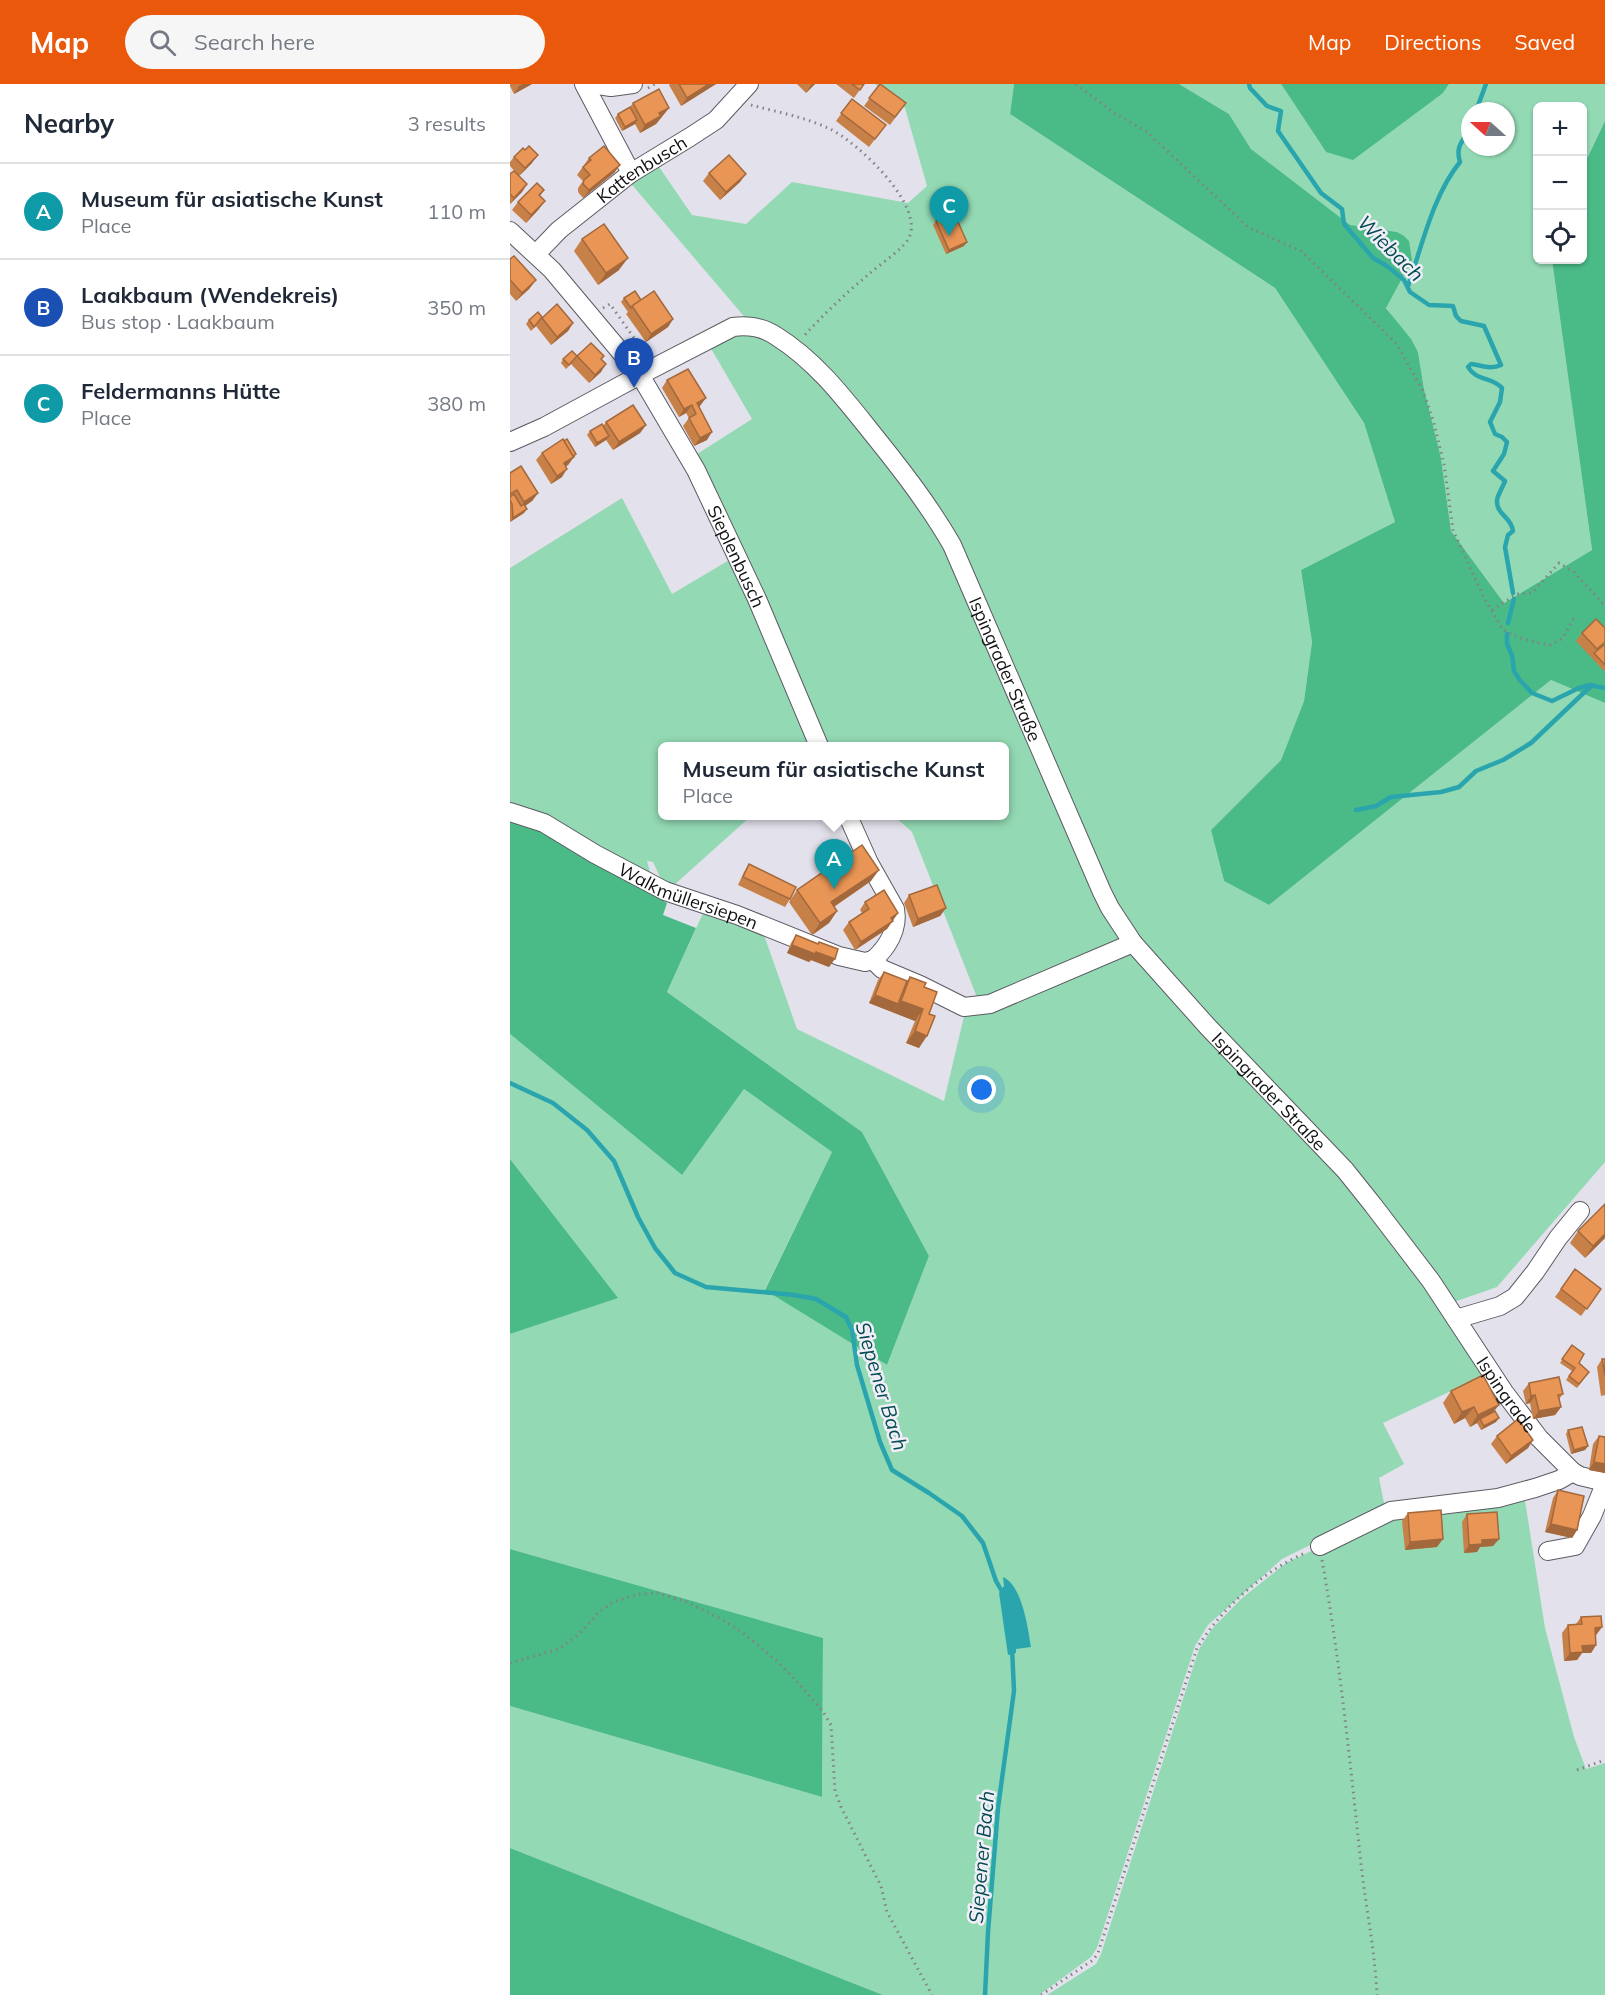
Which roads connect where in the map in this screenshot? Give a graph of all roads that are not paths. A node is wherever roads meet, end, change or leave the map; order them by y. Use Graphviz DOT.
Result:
graph roads {
  1 [pos="584,84"];
  2 [pos="591,84"];
  3 [pos="633,84"];
  4 [pos="749,84"];
  5 [pos="631,173"];
  6 [pos="510,231"];
  7 [pos="536,254"];
  8 [pos="639,375"];
  9 [pos="510,442"];
  10 [pos="817,742"];
  11 [pos="510,812"];
  12 [pos="850,820"];
  13 [pos="1133,943"];
  14 [pos="873,960"];
  15 [pos="1580,1210"];
  16 [pos="1431,1281"];
  17 [pos="1456,1319"];
  18 [pos="1573,1472"];
  19 [pos="1605,1483"];
  20 [pos="1320,1546"];
  21 [pos="1548,1551"];
  1 -- 5 [label="street"];
  2 -- 3 [label="street"];
  4 -- 5 [label="street, Kattenbusch"];
  5 -- 7 [label="street, Kattenbusch"];
  6 -- 7 [label="street"];
  7 -- 8 [label="street"];
  8 -- 9 [label="street, Ispingrader Straße"];
  8 -- 10 [label="street, Sieplenbusch"];
  8 -- 13 [label="street, Ispingrader Straße"];
  11 -- 14 [label="street, Walkmüllersiepen"];
  12 -- 14 [label="street"];
  13 -- 14 [label="street"];
  13 -- 16 [label="street, Ispingrader Straße"];
  15 -- 17 [label="street"];
  16 -- 17 [label="street, Ispingrade"];
  17 -- 18 [label="street, Ispingrade"];
  18 -- 19 [label="street, Ispingrade"];
  18 -- 20 [label="street"];
  19 -- 21 [label="street"];
}
